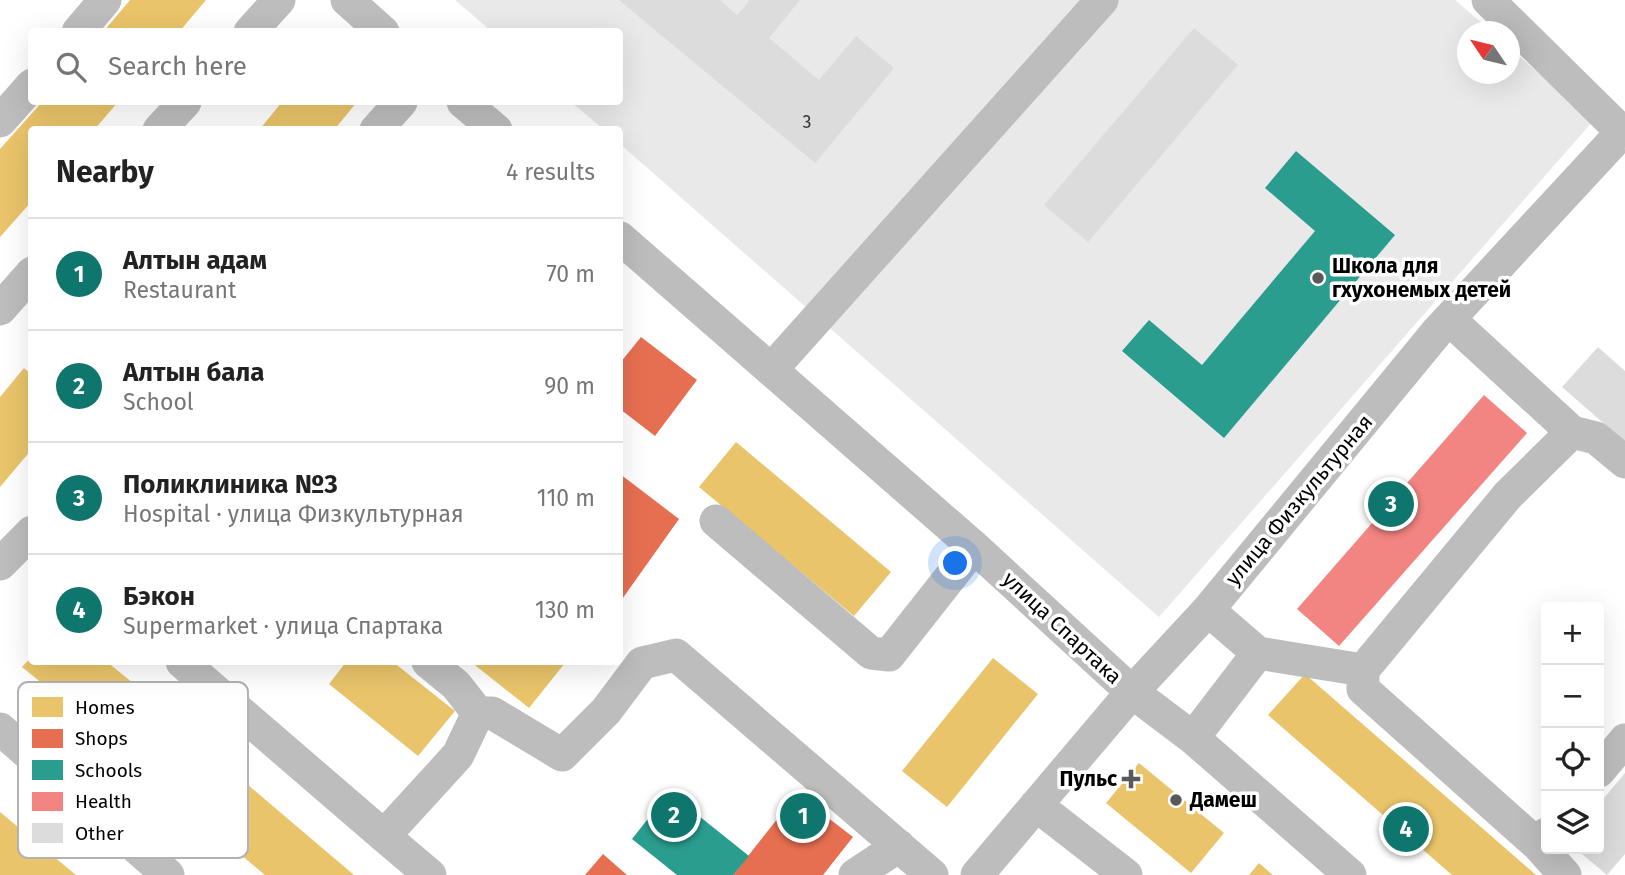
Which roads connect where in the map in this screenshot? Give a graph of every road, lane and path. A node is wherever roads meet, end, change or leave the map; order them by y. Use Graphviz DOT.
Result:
graph roads {
  1 [pos="106,0"];
  2 [pos="279,0"];
  3 [pos="347,0"];
  4 [pos="1102,0"];
  5 [pos="1488,0"];
  6 [pos="82,28"];
  7 [pos="254,28"];
  8 [pos="378,28"];
  9 [pos="28,90"];
  10 [pos="182,105"];
  11 [pos="398,105"];
  12 [pos="466,105"];
  13 [pos="0,121"];
  14 [pos="163,126"];
  15 [pos="380,126"];
  16 [pos="490,126"];
  17 [pos="1624,130"];
  18 [pos="623,241"];
  19 [pos="28,277"];
  20 [pos="0,309"];
  21 [pos="1449,319"];
  22 [pos="771,370"];
  23 [pos="1572,432"];
  24 [pos="1625,462"];
  25 [pos="716,521"];
  26 [pos="28,533"];
  27 [pos="974,547"];
  28 [pos="0,564"];
  29 [pos="1208,610"];
  30 [pos="1258,653"];
  31 [pos="631,654"];
  32 [pos="185,665"];
  33 [pos="432,665"];
  34 [pos="1363,670"];
  35 [pos="205,682"];
  36 [pos="1132,692"];
  37 [pos="478,713"];
  38 [pos="248,719"];
  39 [pos="0,729"];
  40 [pos="1193,738"];
  41 [pos="1625,740"];
  42 [pos="18,745"];
  43 [pos="1604,765"];
  44 [pos="1036,804"];
  45 [pos="384,836"];
  46 [pos="1541,838"];
  47 [pos="899,846"];
  48 [pos="1552,854"];
  49 [pos="148,858"];
  50 [pos="421,872"];
  51 [pos="168,875"];
  52 [pos="855,875"];
  53 [pos="932,875"];
  54 [pos="977,875"];
  55 [pos="1126,875"];
  56 [pos="1350,875"];
  57 [pos="1565,875"];
  1 -- 6 [label="street"];
  2 -- 7 [label="street"];
  3 -- 8 [label="street"];
  4 -- 22 [label="street"];
  5 -- 17 [label="street"];
  9 -- 13 [label="street"];
  10 -- 14 [label="street"];
  11 -- 15 [label="street"];
  12 -- 16 [label="street"];
  17 -- 21 [label="street, улица Физкультурная"];
  18 -- 22 [label="street, улица Спартака"];
  19 -- 20 [label="street"];
  21 -- 23 [label="street"];
  21 -- 29 [label="street, улица Физкультурная"];
  22 -- 27 [label="street, улица Спартака"];
  23 -- 24 [label="street"];
  23 -- 34 [label="street"];
  25 -- 27 [label="street"];
  26 -- 28 [label="street"];
  27 -- 36 [label="street, улица Спартака"];
  29 -- 30 [label="street"];
  29 -- 36 [label="street, улица Физкультурная"];
  30 -- 34 [label="street"];
  30 -- 40 [label="street"];
  31 -- 37 [label="street"];
  31 -- 47 [label="street"];
  32 -- 35 [label="street"];
  33 -- 37 [label="street"];
  34 -- 46 [label="street"];
  36 -- 40 [label="street, улица Спартака"];
  36 -- 44 [label="street, улица Физкультурная"];
  37 -- 45 [label="street"];
  38 -- 45 [label="street"];
  39 -- 42 [label="street"];
  40 -- 56 [label="street, улица Спартака"];
  41 -- 43 [label="street"];
  44 -- 54 [label="street, улица Физкультурная"];
  44 -- 55 [label="street"];
  45 -- 50 [label="street"];
  47 -- 52 [label="street"];
  47 -- 53 [label="street"];
  48 -- 57 [label="street"];
  49 -- 51 [label="street"];
}
